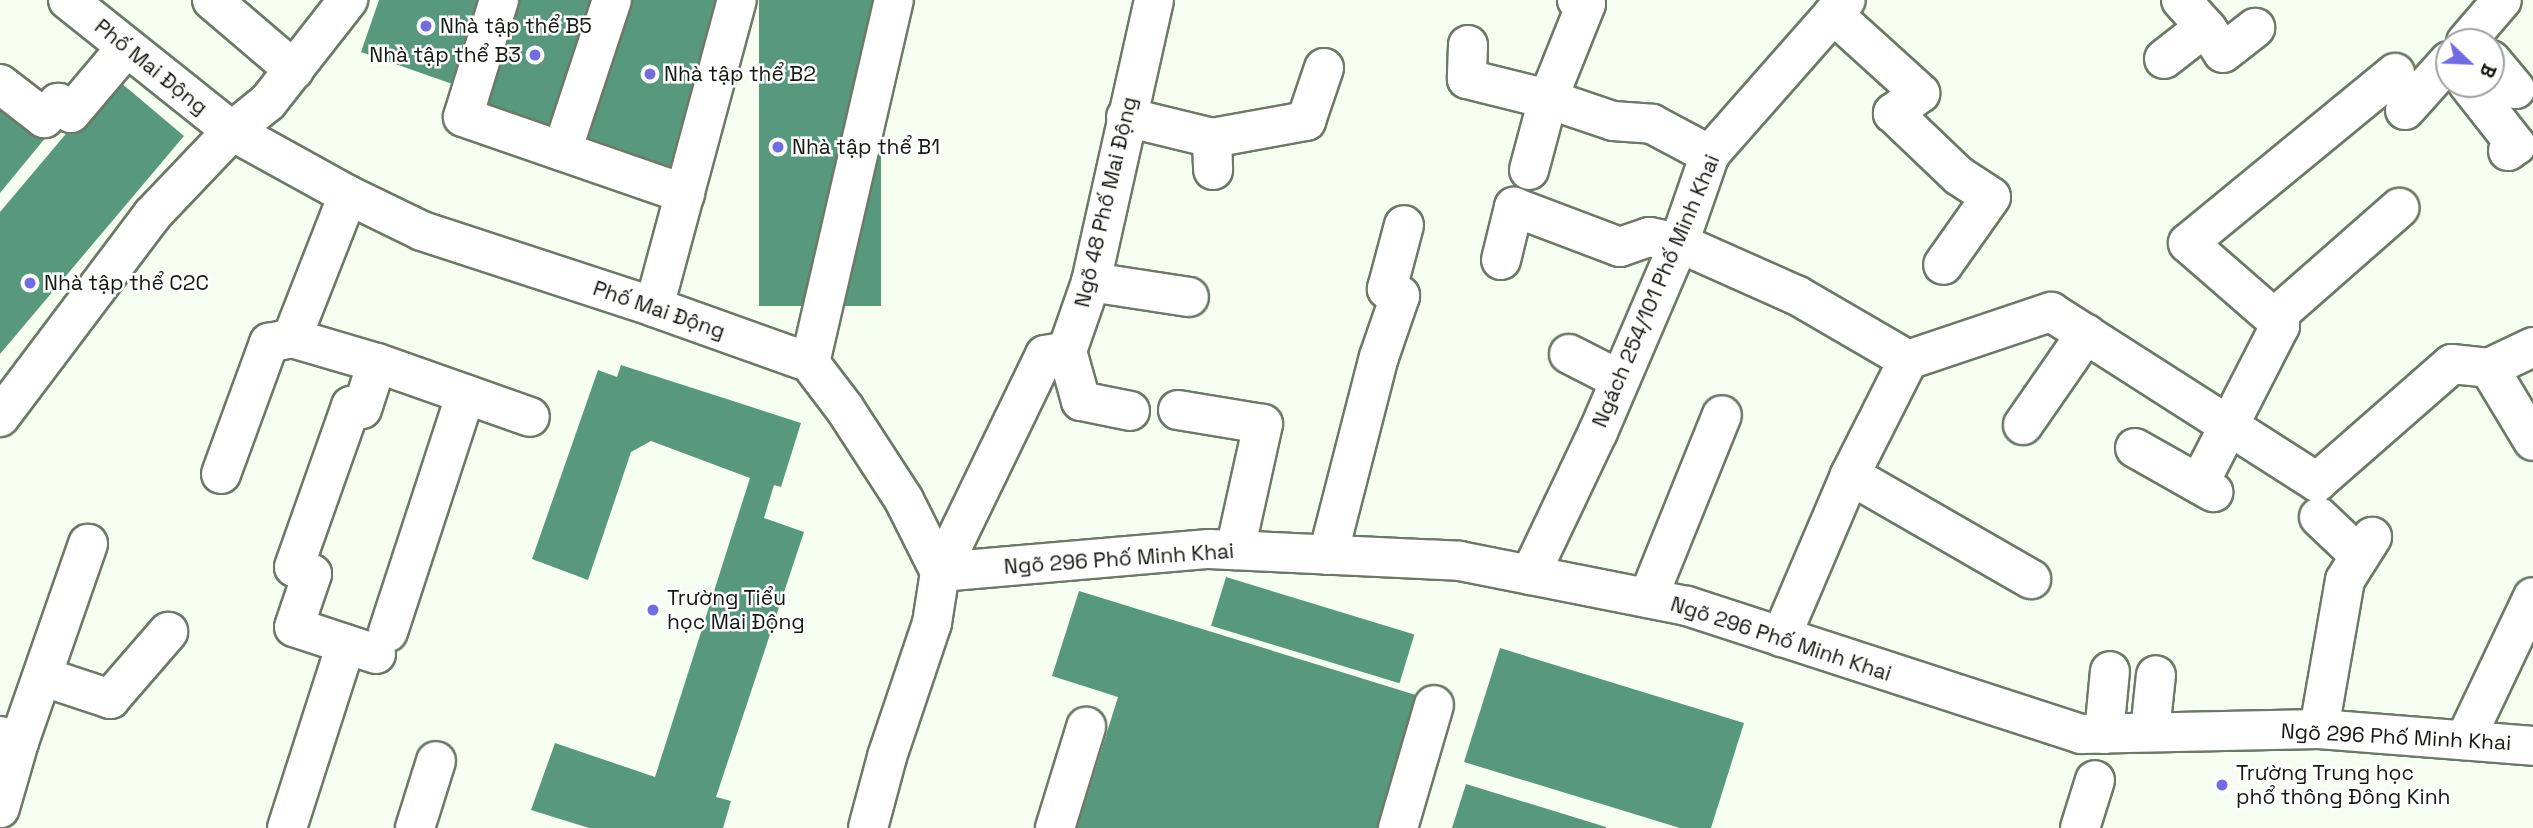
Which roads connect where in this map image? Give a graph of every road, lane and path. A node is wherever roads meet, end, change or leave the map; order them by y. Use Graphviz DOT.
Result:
graph roads {
  1 [pos="68,0"];
  2 [pos="212,0"];
  3 [pos="348,0"];
  4 [pos="499,0"];
  5 [pos="612,0"];
  6 [pos="737,0"];
  7 [pos="894,0"];
  8 [pos="1154,0"];
  9 [pos="1577,0"];
  10 [pos="2502,0"];
  11 [pos="1840,7"];
  12 [pos="2193,13"];
  13 [pos="2255,28"];
  14 [pos="2484,28"];
  15 [pos="1468,45"];
  16 [pos="126,48"];
  17 [pos="2164,59"];
  18 [pos="1324,68"];
  19 [pos="294,70"];
  20 [pos="2395,73"];
  21 [pos="2505,80"];
  22 [pos="2435,82"];
  23 [pos="0,84"];
  24 [pos="2515,89"];
  25 [pos="2479,98"];
  26 [pos="1548,99"];
  27 [pos="2405,110"];
  28 [pos="1126,117"];
  29 [pos="232,131"];
  30 [pos="562,152"];
  31 [pos="2508,152"];
  32 [pos="1710,155"];
  33 [pos="1529,170"];
  34 [pos="685,194"];
  35 [pos="348,195"];
  36 [pos="2399,208"];
  37 [pos="1404,225"];
  38 [pos="1679,243"];
  39 [pos="1501,260"];
  40 [pos="1943,265"];
  41 [pos="1091,282"];
  42 [pos="1189,297"];
  43 [pos="654,307"];
  44 [pos="2274,318"];
  45 [pos="2086,334"];
  46 [pos="292,338"];
  47 [pos="2533,347"];
  48 [pos="1067,351"];
  49 [pos="1569,354"];
  50 [pos="1908,360"];
  51 [pos="377,363"];
  52 [pos="810,363"];
  53 [pos="2489,368"];
  54 [pos="1620,380"];
  55 [pos="466,394"];
  56 [pos="1178,410"];
  57 [pos="1130,411"];
  58 [pos="1722,415"];
  59 [pos="0,417"];
  60 [pos="530,417"];
  61 [pos="2228,425"];
  62 [pos="2026,428"];
  63 [pos="2533,441"];
  64 [pos="2135,447"];
  65 [pos="221,474"];
  66 [pos="1850,475"];
  67 [pos="2319,517"];
  68 [pos="88,544"];
  69 [pos="1235,550"];
  70 [pos="1328,555"];
  71 [pos="940,572"];
  72 [pos="1530,575"];
  73 [pos="2031,579"];
  74 [pos="2533,597"];
  75 [pos="1648,598"];
  76 [pos="168,632"];
  77 [pos="1781,637"];
  78 [pos="370,643"];
  79 [pos="2110,671"];
  80 [pos="2156,675"];
  81 [pos="44,677"];
  82 [pos="1434,705"];
  83 [pos="1086,727"];
  84 [pos="2319,729"];
  85 [pos="2150,732"];
  86 [pos="2104,734"];
  87 [pos="9,739"];
  88 [pos="2465,740"];
  89 [pos="2533,746"];
  90 [pos="436,761"];
  91 [pos="2095,780"];
  92 [pos="0,808"];
  93 [pos="287,828"];
  94 [pos="415,828"];
  95 [pos="868,828"];
  96 [pos="1055,828"];
  97 [pos="1398,828"];
  98 [pos="2080,828"];
  1 -- 16 [label="street, Phố Mai Động"];
  2 -- 19 [label="street"];
  3 -- 19 [label="street"];
  4 -- 30 [label="street"];
  5 -- 30 [label="street"];
  6 -- 34 [label="street"];
  7 -- 52 [label="street"];
  8 -- 28 [label="street, Ngõ 48 Phố Mai Động"];
  9 -- 26 [label="street"];
  10 -- 14 [label="street"];
  11 -- 32 [label="street, Ngách 254/101 Phố Minh Khai"];
  11 -- 40 [label="street"];
  12 -- 13 [label="street"];
  12 -- 17 [label="street"];
  15 -- 26 [label="street"];
  16 -- 23 [label="street"];
  16 -- 29 [label="street, Phố Mai Động"];
  18 -- 28 [label="street"];
  19 -- 29 [label="street"];
  20 -- 44 [label="street"];
  21 -- 24 [label="street"];
  22 -- 27 [label="street"];
  25 -- 31 [label="street"];
  26 -- 32 [label="street"];
  26 -- 33 [label="street"];
  28 -- 41 [label="street, Ngõ 48 Phố Mai Động"];
  29 -- 35 [label="street, Phố Mai Động"];
  29 -- 59 [label="street"];
  30 -- 34 [label="street"];
  32 -- 38 [label="street, Ngách 254/101 Phố Minh Khai"];
  34 -- 43 [label="street"];
  35 -- 43 [label="street, Phố Mai Động"];
  35 -- 46 [label="street"];
  36 -- 44 [label="street"];
  37 -- 70 [label="street"];
  38 -- 39 [label="street"];
  38 -- 50 [label="street"];
  38 -- 54 [label="street, Ngách 254/101 Phố Minh Khai"];
  41 -- 42 [label="street"];
  41 -- 48 [label="street, Ngõ 48 Phố Mai Động"];
  43 -- 52 [label="street, Phố Mai Động"];
  44 -- 61 [label="street"];
  45 -- 50 [label="street"];
  45 -- 61 [label="street"];
  45 -- 62 [label="street"];
  46 -- 51 [label="street"];
  46 -- 65 [label="street"];
  47 -- 53 [label="street"];
  48 -- 57 [label="street"];
  48 -- 71 [label="street"];
  49 -- 54 [label="street"];
  50 -- 66 [label="street"];
  51 -- 55 [label="street"];
  51 -- 78 [label="street"];
  52 -- 71 [label="street"];
  53 -- 61 [label="street"];
  53 -- 63 [label="street"];
  54 -- 72 [label="street, Ngách 254/101 Phố Minh Khai"];
  55 -- 60 [label="street"];
  55 -- 78 [label="street"];
  56 -- 69 [label="street"];
  58 -- 75 [label="street"];
  61 -- 64 [label="street"];
  66 -- 73 [label="street"];
  66 -- 77 [label="street"];
  67 -- 84 [label="street"];
  68 -- 81 [label="street"];
  69 -- 70 [label="street, Ngõ 296 Phố Minh Khai"];
  69 -- 71 [label="street, Ngõ 296 Phố Minh Khai"];
  70 -- 72 [label="street, Ngõ 296 Phố Minh Khai"];
  71 -- 95 [label="street"];
  72 -- 75 [label="street, Ngõ 296 Phố Minh Khai"];
  74 -- 88 [label="street"];
  75 -- 77 [label="street, Ngõ 296 Phố Minh Khai"];
  76 -- 81 [label="street"];
  77 -- 86 [label="street, Ngõ 296 Phố Minh Khai"];
  78 -- 93 [label="street"];
  79 -- 86 [label="street"];
  80 -- 85 [label="street"];
  81 -- 87 [label="street"];
  82 -- 97 [label="street"];
  83 -- 96 [label="street"];
  84 -- 85 [label="street, Ngõ 296 Phố Minh Khai"];
  84 -- 88 [label="street, Ngõ 296 Phố Minh Khai"];
  85 -- 86 [label="street, Ngõ 296 Phố Minh Khai"];
  87 -- 92 [label="street"];
  88 -- 89 [label="street, Ngõ 296 Phố Minh Khai"];
  90 -- 94 [label="street"];
  91 -- 98 [label="street"];
}
